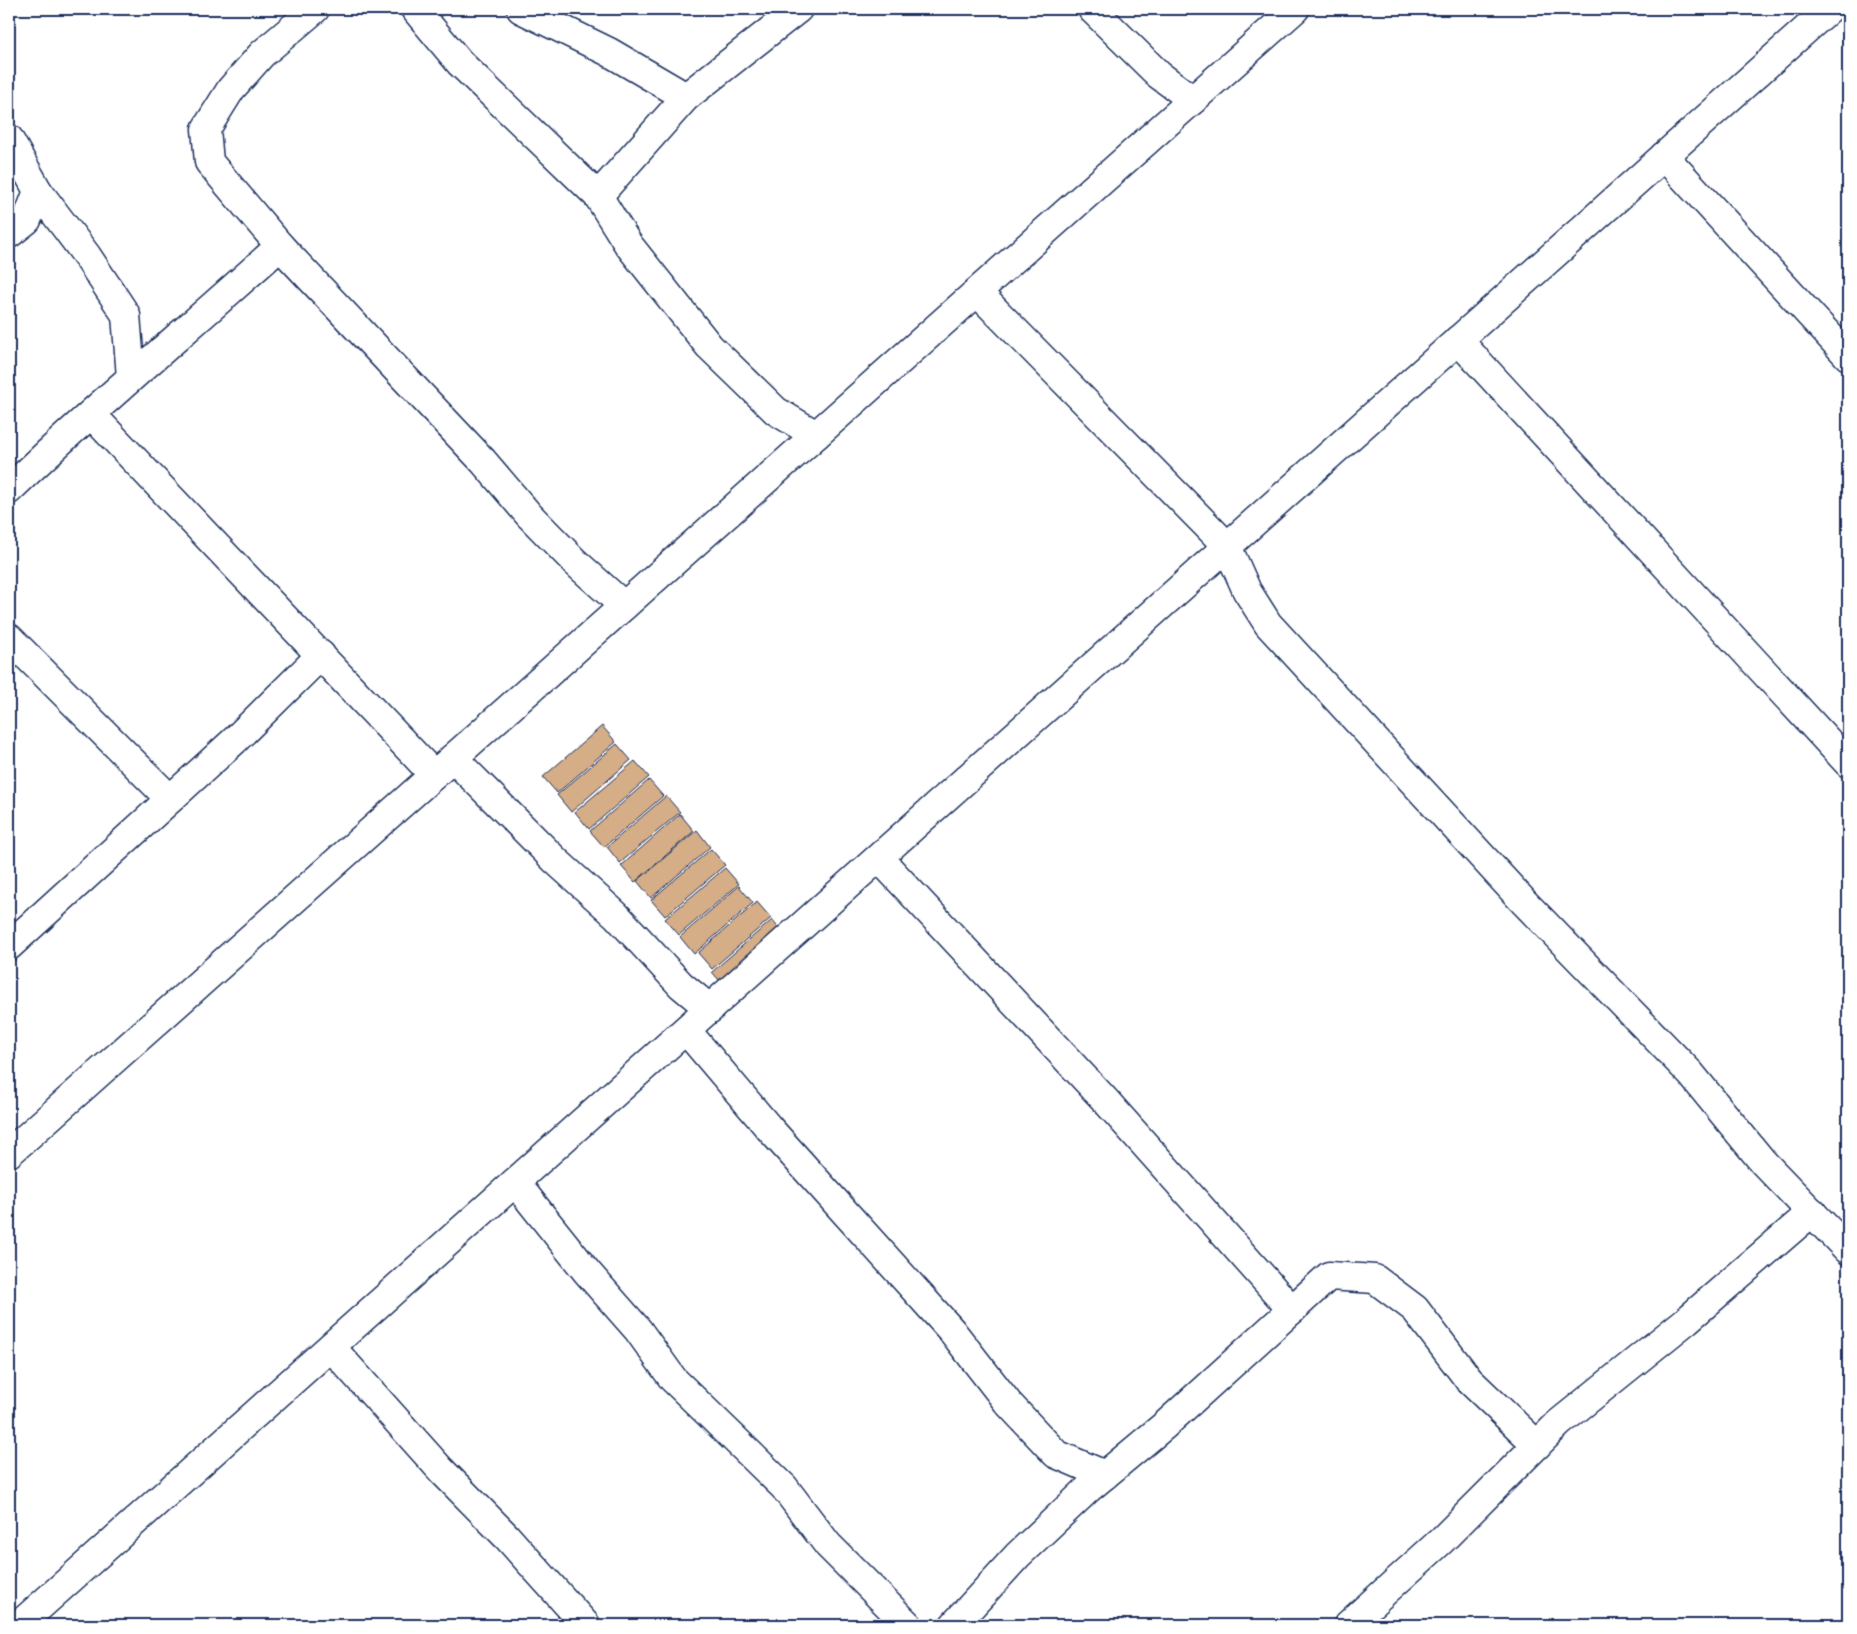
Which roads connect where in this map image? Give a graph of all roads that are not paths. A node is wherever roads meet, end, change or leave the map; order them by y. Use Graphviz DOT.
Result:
graph roads {
  1 [pos="315,9"];
  2 [pos="415,9"];
  3 [pos="521,9"];
  4 [pos="798,9"];
  5 [pos="1092,9"];
  6 [pos="1295,9"];
  7 [pos="1829,9"];
  8 [pos="686,97"];
  9 [pos="1193,100"];
  10 [pos="9,139"];
  11 [pos="1664,156"];
  12 [pos="38,192"];
  13 [pos="598,196"];
  14 [pos="9,234"];
  15 [pos="280,246"];
  16 [pos="977,292"];
  17 [pos="1458,340"];
  18 [pos="1848,356"];
  19 [pos="131,378"];
  20 [pos="91,414"];
  21 [pos="816,435"];
  22 [pos="9,490"];
  23 [pos="1227,546"];
  24 [pos="624,606"];
  25 [pos="9,638"];
  26 [pos="321,656"];
  27 [pos="1848,763"];
  28 [pos="444,766"];
  29 [pos="170,799"];
  30 [pos="879,858"];
  31 [pos="9,946"];
  32 [pos="710,1009"];
  33 [pos="686,1030"];
  34 [pos="9,1153"];
  35 [pos="515,1182"];
  36 [pos="1812,1212"];
  37 [pos="1848,1250"];
  38 [pos="1292,1310"];
  39 [pos="331,1347"];
  40 [pos="1537,1445"];
  41 [pos="1105,1475"];
  42 [pos="19,1625"];
  43 [pos="586,1625"];
  44 [pos="908,1625"];
  45 [pos="954,1625"];
  46 [pos="1348,1625"];
  1 -- 15 [label="street"];
  2 -- 13 [label="street"];
  3 -- 8 [label="street"];
  4 -- 8 [label="street"];
  5 -- 9 [label="street"];
  6 -- 9 [label="street"];
  7 -- 11 [label="street"];
  8 -- 13 [label="street"];
  9 -- 16 [label="street"];
  10 -- 12 [label="street"];
  11 -- 17 [label="street"];
  11 -- 18 [label="street"];
  12 -- 14 [label="street"];
  12 -- 19 [label="street"];
  13 -- 21 [label="street"];
  15 -- 19 [label="street"];
  15 -- 24 [label="street"];
  16 -- 21 [label="street"];
  16 -- 23 [label="street"];
  17 -- 23 [label="street"];
  17 -- 27 [label="street"];
  19 -- 20 [label="street"];
  20 -- 22 [label="street"];
  20 -- 26 [label="street"];
  21 -- 24 [label="street"];
  23 -- 30 [label="street"];
  23 -- 36 [label="street"];
  24 -- 28 [label="street"];
  25 -- 29 [label="street"];
  26 -- 28 [label="street"];
  26 -- 29 [label="street"];
  28 -- 32 [label="street"];
  28 -- 34 [label="street"];
  29 -- 31 [label="street"];
  30 -- 32 [label="street"];
  30 -- 38 [label="street"];
  32 -- 33 [label="street"];
  33 -- 35 [label="street"];
  33 -- 41 [label="street"];
  35 -- 39 [label="street"];
  35 -- 44 [label="street"];
  36 -- 37 [label="street"];
  36 -- 40 [label="street"];
  38 -- 40 [label="street"];
  38 -- 41 [label="street"];
  39 -- 42 [label="street"];
  39 -- 43 [label="street"];
  40 -- 46 [label="street"];
  41 -- 45 [label="street"];
}
